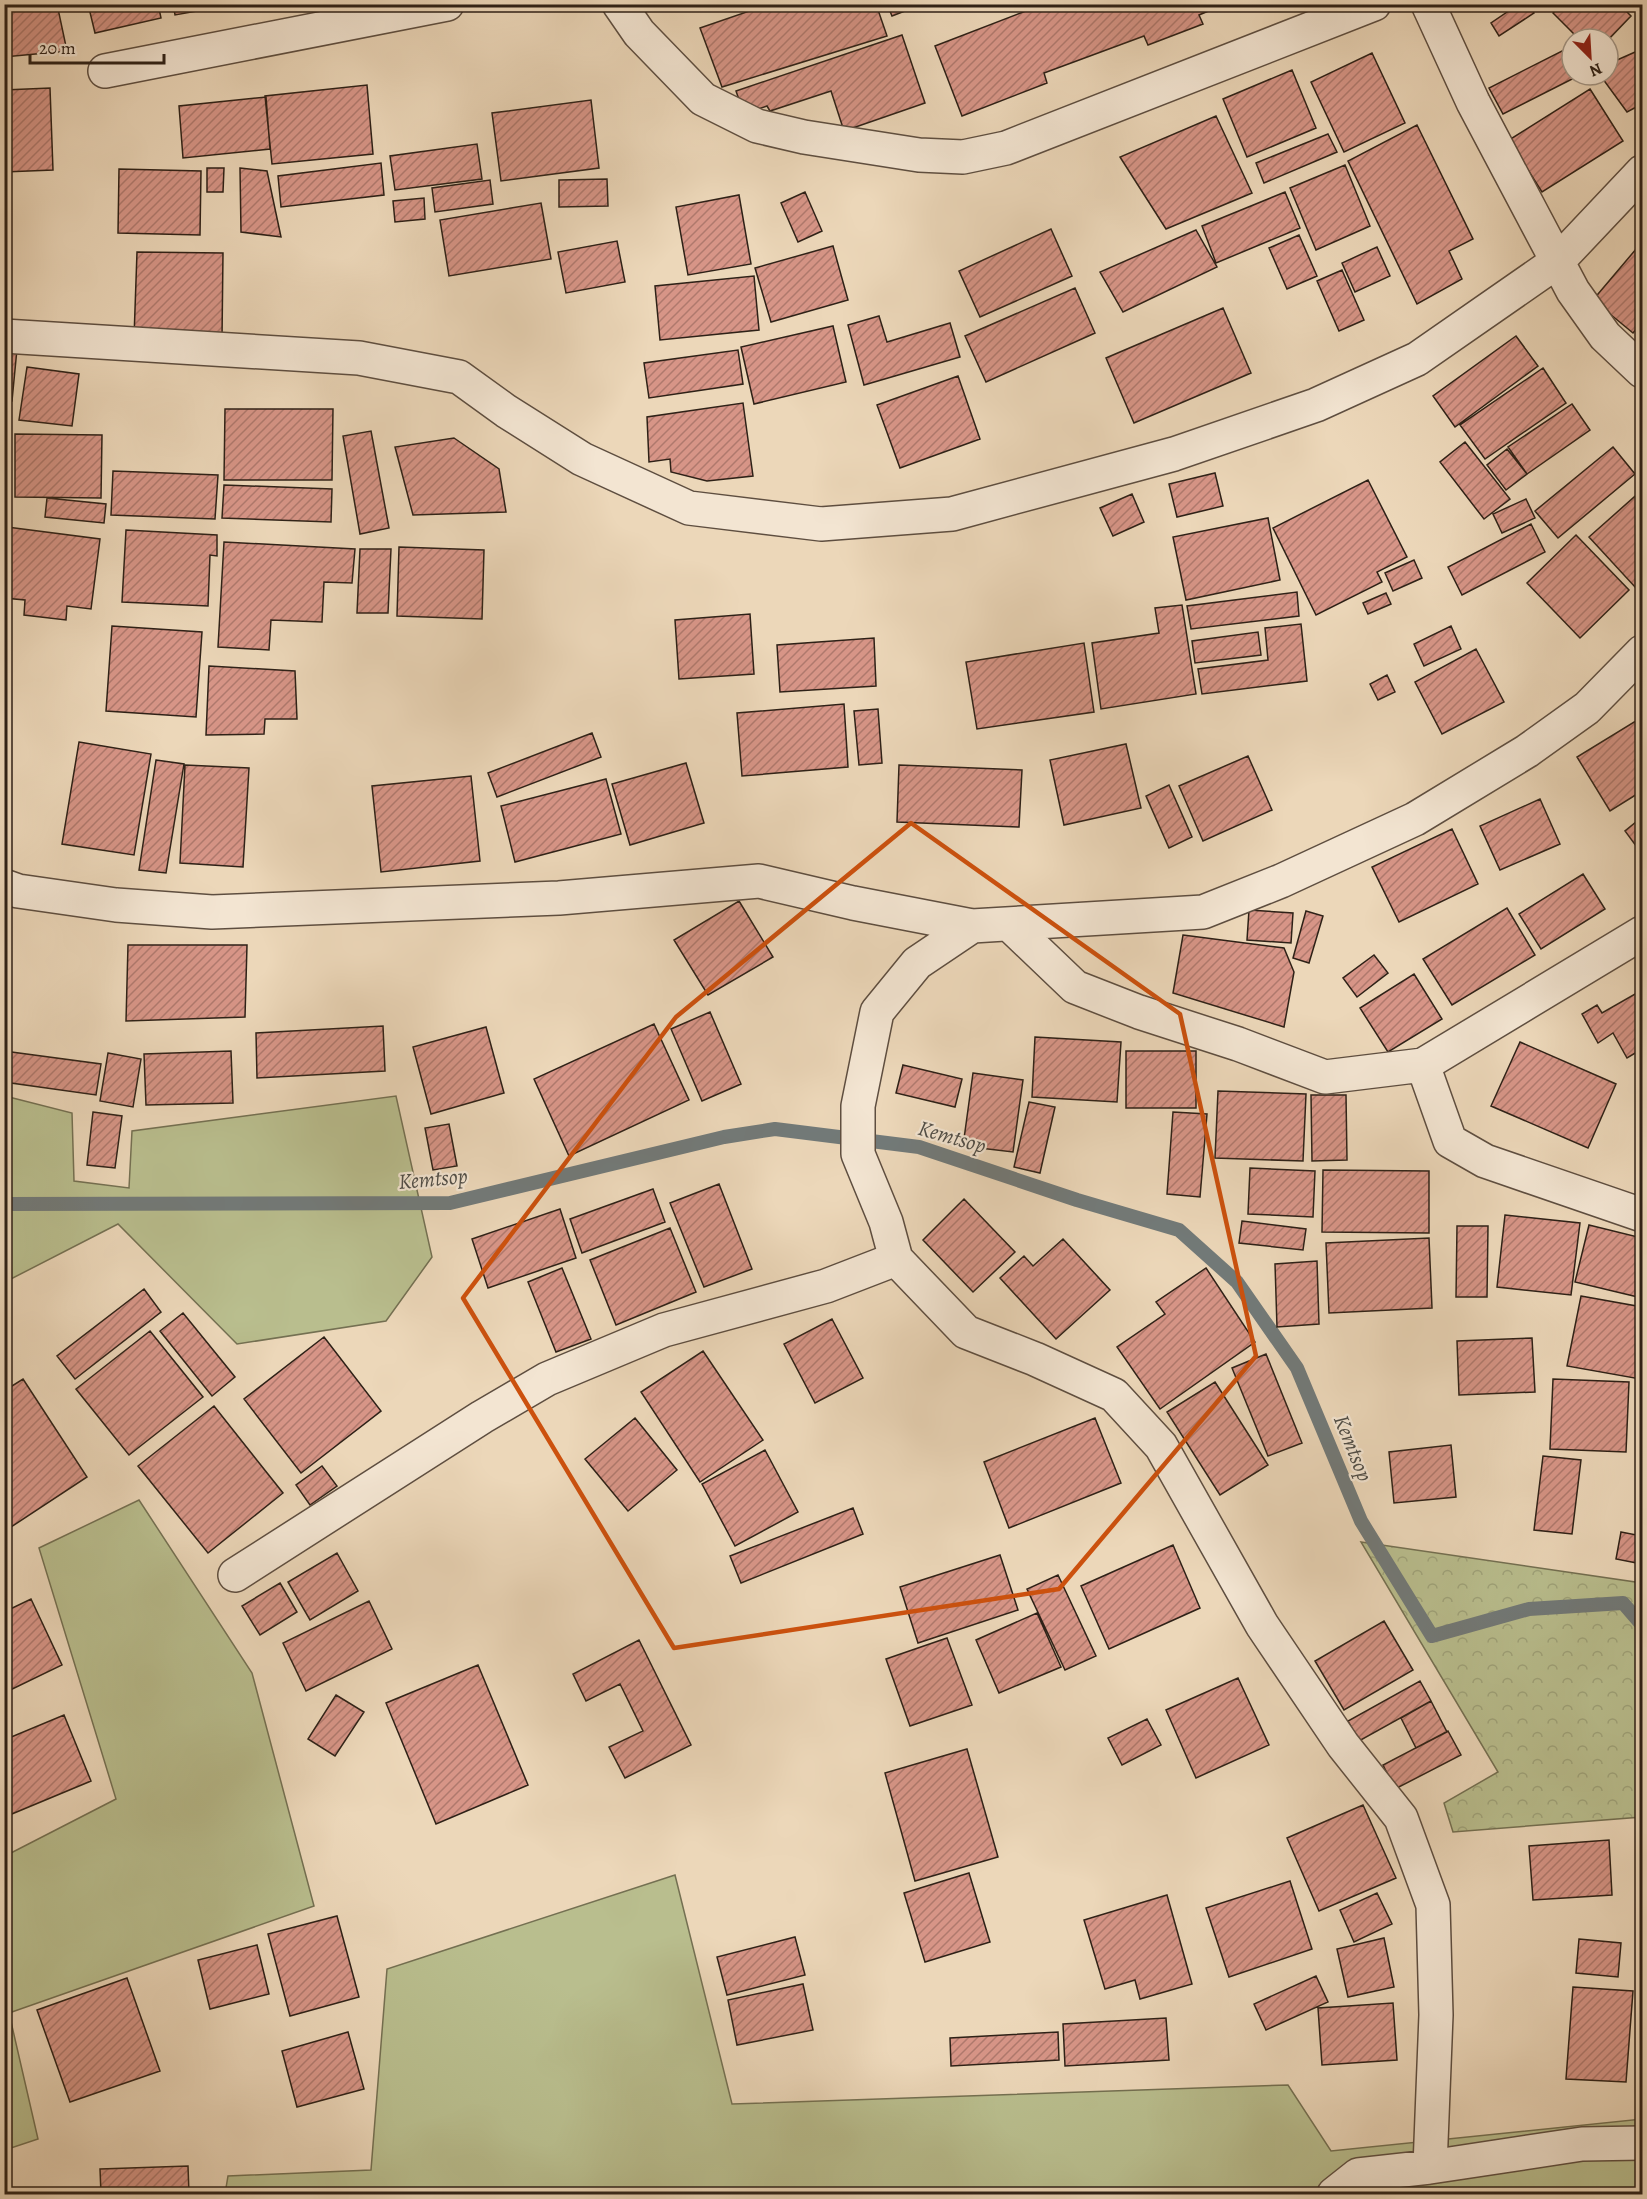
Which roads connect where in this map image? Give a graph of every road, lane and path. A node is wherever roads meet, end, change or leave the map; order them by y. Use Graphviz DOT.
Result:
graph roads {
  1 [pos="447,4"];
  2 [pos="619,4"];
  3 [pos="1374,4"];
  4 [pos="1428,4"];
  5 [pos="105,71"];
  6 [pos="1642,172"];
  7 [pos="1558,261"];
  8 [pos="4,336"];
  9 [pos="1642,371"];
  10 [pos="1642,652"];
  11 [pos="4,886"];
  12 [pos="1009,924"];
  13 [pos="972,926"];
  14 [pos="1642,933"];
  15 [pos="1423,1065"];
  16 [pos="1642,1215"];
  17 [pos="896,1258"];
  18 [pos="235,1575"];
  19 [pos="1642,2143"];
  20 [pos="1430,2167"];
  21 [pos="1334,2194"];
  1 -- 5 [label="street"];
  2 -- 3 [label="street"];
  4 -- 7 [label="street"];
  6 -- 7 [label="street"];
  7 -- 8 [label="street"];
  7 -- 9 [label="street"];
  10 -- 12 [label="street"];
  11 -- 13 [label="street"];
  12 -- 13 [label="street"];
  12 -- 15 [label="street"];
  13 -- 17 [label="street"];
  14 -- 15 [label="street"];
  15 -- 16 [label="street"];
  17 -- 18 [label="street"];
  17 -- 20 [label="street"];
  19 -- 20 [label="street"];
  20 -- 21 [label="street"];
}
